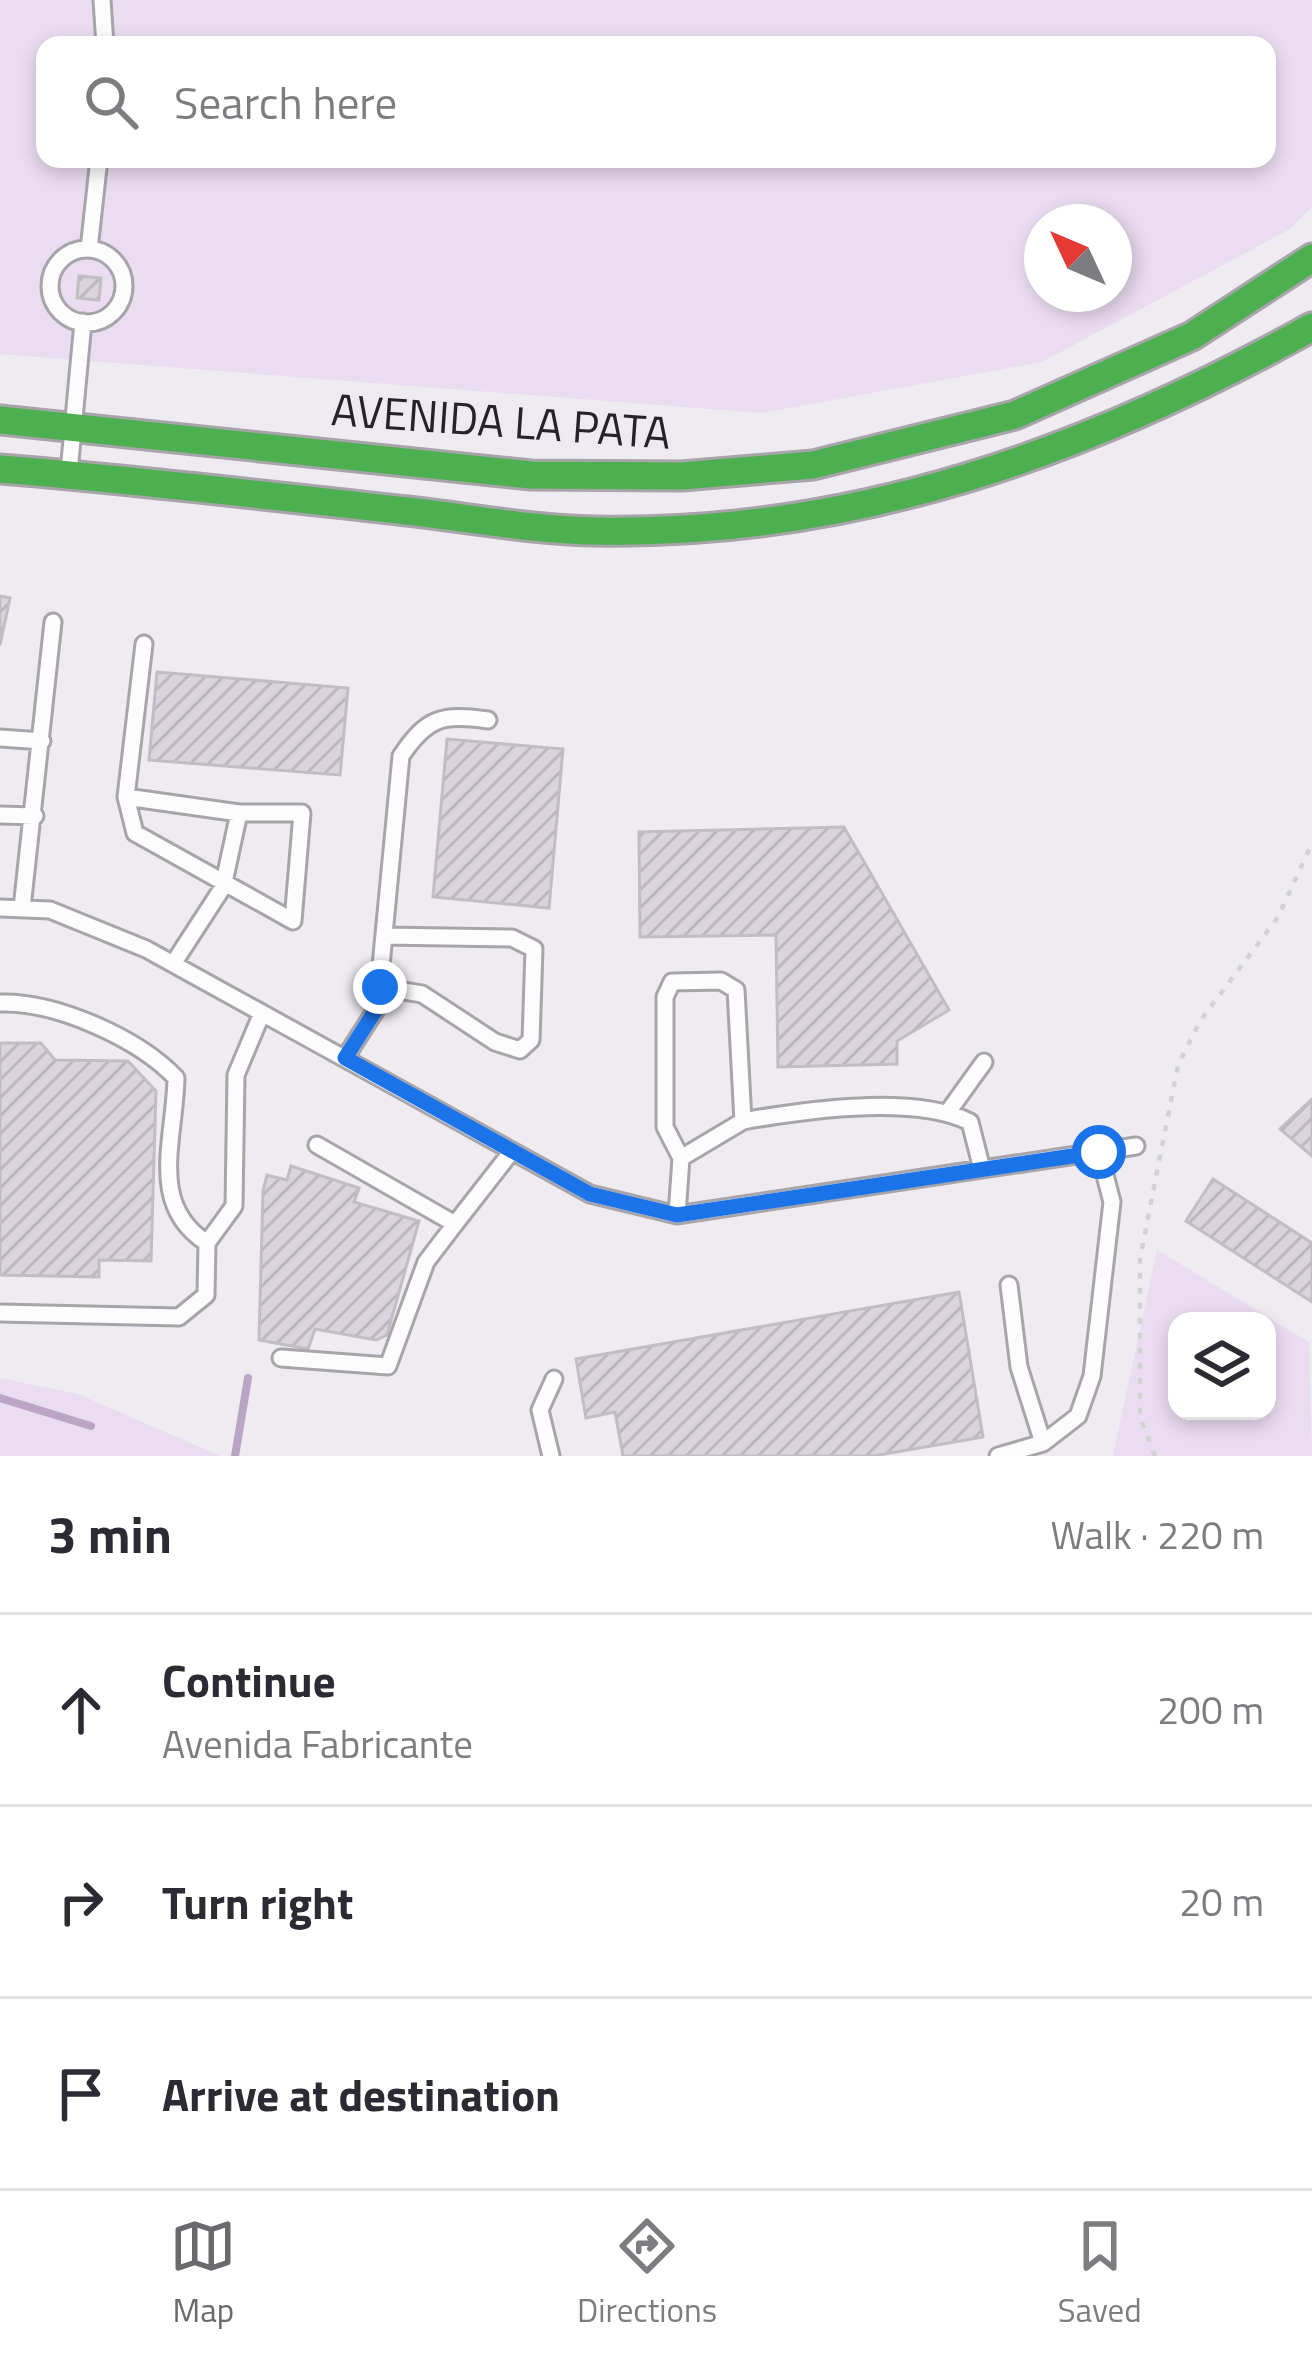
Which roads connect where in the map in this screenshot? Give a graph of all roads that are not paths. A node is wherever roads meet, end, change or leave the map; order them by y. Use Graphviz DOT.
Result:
graph roads {
  1 [pos="102,0"];
  2 [pos="105,36"];
  3 [pos="98,168"];
  4 [pos="89,249"];
  5 [pos="1312,258"];
  6 [pos="83,322"];
  7 [pos="1312,327"];
  8 [pos="0,420"];
  9 [pos="72,427"];
  10 [pos="0,469"];
  11 [pos="68,475"];
  12 [pos="53,622"];
  13 [pos="143,644"];
  14 [pos="488,720"];
  15 [pos="0,738"];
  16 [pos="42,741"];
  17 [pos="126,797"];
  18 [pos="239,813"];
  19 [pos="0,815"];
  20 [pos="34,816"];
  21 [pos="223,886"];
  22 [pos="0,908"];
  23 [pos="22,908"];
  24 [pos="384,937"];
  25 [pos="173,964"];
  26 [pos="380,987"];
  27 [pos="0,1004"];
  28 [pos="262,1013"];
  29 [pos="345,1058"];
  30 [pos="983,1062"];
  31 [pos="948,1112"];
  32 [pos="742,1121"];
  33 [pos="317,1145"];
  34 [pos="1136,1146"];
  35 [pos="512,1151"];
  36 [pos="1099,1152"];
  37 [pos="681,1158"];
  38 [pos="982,1168"];
  39 [pos="677,1215"];
  40 [pos="454,1224"];
  41 [pos="207,1244"];
  42 [pos="1009,1285"];
  43 [pos="0,1313"];
  44 [pos="281,1358"];
  45 [pos="554,1379"];
  46 [pos="1043,1443"];
  47 [pos="551,1456"];
  48 [pos="998,1456"];
  1 -- 2 [label="lane"];
  3 -- 4 [label="lane"];
  4 -- 6 [label="lane"];
  4 -- 6 [label="lane"];
  5 -- 9 [label="main road, AVENIDA LA PATA"];
  6 -- 9 [label="lane"];
  7 -- 11 [label="main road, AVENIDA LA PATA"];
  8 -- 9 [label="main road, AVENIDA LA PATA"];
  9 -- 11 [label="lane"];
  10 -- 11 [label="main road, AVENIDA LA PATA"];
  12 -- 16 [label="lane"];
  13 -- 17 [label="lane"];
  14 -- 24 [label="lane"];
  15 -- 16 [label="lane"];
  16 -- 20 [label="lane"];
  17 -- 18 [label="lane"];
  17 -- 21 [label="lane"];
  18 -- 21 [label="lane"];
  18 -- 21 [label="lane"];
  19 -- 20 [label="lane"];
  20 -- 23 [label="lane"];
  21 -- 25 [label="lane"];
  22 -- 23 [label="lane"];
  23 -- 25 [label="lane"];
  24 -- 26 [label="lane"];
  24 -- 26 [label="lane"];
  25 -- 28 [label="lane"];
  26 -- 29 [label="lane"];
  27 -- 41 [label="lane"];
  28 -- 29 [label="lane"];
  28 -- 41 [label="lane"];
  29 -- 35 [label="lane"];
  30 -- 31 [label="lane"];
  31 -- 32 [label="lane"];
  31 -- 38 [label="lane"];
  32 -- 37 [label="lane"];
  32 -- 37 [label="lane"];
  33 -- 40 [label="lane"];
  34 -- 36 [label="lane"];
  35 -- 39 [label="lane"];
  35 -- 40 [label="lane"];
  36 -- 38 [label="lane"];
  36 -- 46 [label="lane"];
  37 -- 39 [label="lane"];
  38 -- 39 [label="lane"];
  40 -- 44 [label="lane"];
  41 -- 43 [label="lane"];
  42 -- 46 [label="lane"];
  45 -- 47 [label="lane"];
  46 -- 48 [label="lane"];
}
